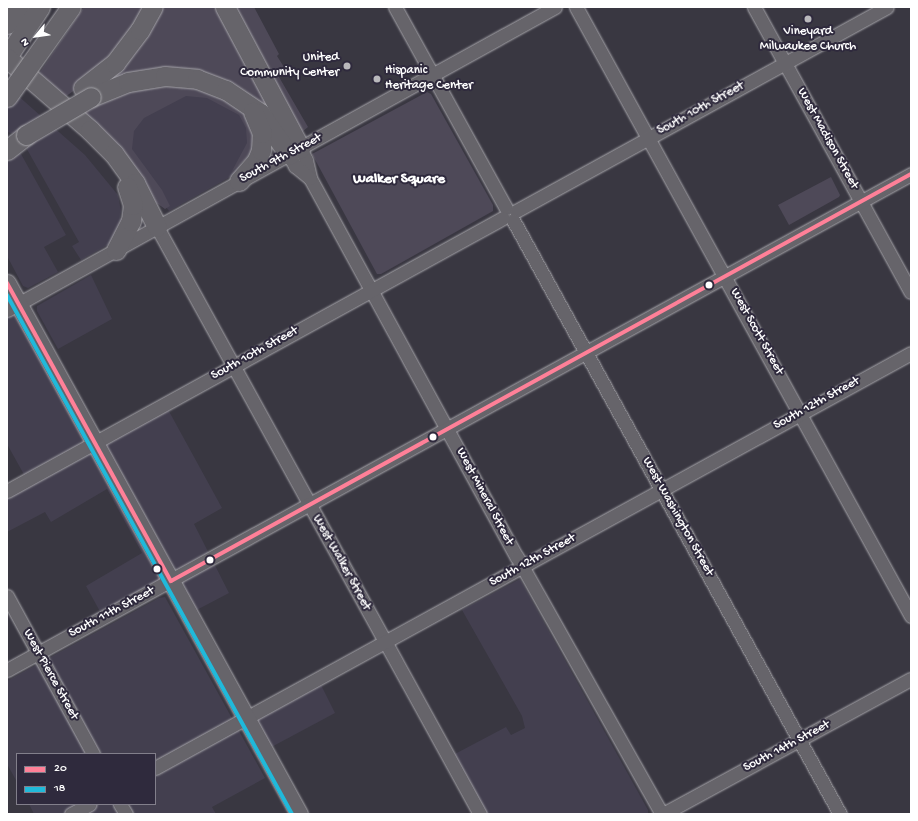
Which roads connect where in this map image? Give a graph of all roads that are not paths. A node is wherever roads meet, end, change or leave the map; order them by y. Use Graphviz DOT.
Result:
graph roads {
  1 [pos="19,7"];
  2 [pos="40,7"];
  3 [pos="71,7"];
  4 [pos="153,7"];
  5 [pos="225,7"];
  6 [pos="395,7"];
  7 [pos="555,7"];
  8 [pos="576,7"];
  9 [pos="754,7"];
  10 [pos="887,7"];
  11 [pos="7,24"];
  12 [pos="7,57"];
  13 [pos="784,63"];
  14 [pos="7,72"];
  15 [pos="433,76"];
  16 [pos="87,93"];
  17 [pos="7,97"];
  18 [pos="248,104"];
  19 [pos="648,138"];
  20 [pos="7,150"];
  21 [pos="294,152"];
  22 [pos="911,174"];
  23 [pos="239,181"];
  24 [pos="127,187"];
  25 [pos="861,201"];
  26 [pos="509,214"];
  27 [pos="157,227"];
  28 [pos="116,250"];
  29 [pos="724,276"];
  30 [pos="7,284"];
  31 [pos="371,290"];
  32 [pos="911,292"];
  33 [pos="13,307"];
  34 [pos="585,353"];
  35 [pos="911,353"];
  36 [pos="233,366"];
  37 [pos="800,413"];
  38 [pos="447,428"];
  39 [pos="95,442"];
  40 [pos="663,490"];
  41 [pos="7,491"];
  42 [pos="309,505"];
  43 [pos="522,566"];
  44 [pos="171,581"];
  45 [pos="7,596"];
  46 [pos="911,616"];
  47 [pos="385,642"];
  48 [pos="38,653"];
  49 [pos="7,670"];
  50 [pos="911,679"];
  51 [pos="246,718"];
  52 [pos="799,740"];
  53 [pos="92,753"];
  54 [pos="156,767"];
  55 [pos="88,805"];
  56 [pos="121,805"];
  57 [pos="72,814"];
  58 [pos="126,814"];
  59 [pos="299,814"];
  60 [pos="480,814"];
  61 [pos="662,814"];
  62 [pos="840,814"];
  1 -- 11 [label="highway"];
  2 -- 12 [label="highway"];
  3 -- 17 [label="highway, bridge"];
  4 -- 16 [label="highway"];
  5 -- 21 [label="highway"];
  6 -- 15 [label="street, West Washington Street"];
  7 -- 15 [label="street, South 9th Street"];
  8 -- 19 [label="street, West Scott Street"];
  9 -- 13 [label="street, West Madison Street"];
  10 -- 13 [label="street, South 10th Street"];
  12 -- 27 [label="highway"];
  13 -- 19 [label="street, South 10th Street"];
  13 -- 25 [label="street, West Madison Street"];
  14 -- 24 [label="highway"];
  15 -- 21 [label="street, South 9th Street"];
  15 -- 26 [label="street, West Washington Street"];
  16 -- 18 [label="highway"];
  16 -- 20 [label="highway, bridge"];
  18 -- 21 [label="highway"];
  18 -- 23 [label="highway"];
  19 -- 26 [label="street, South 10th Street"];
  19 -- 29 [label="street, West Scott Street"];
  21 -- 23 [label="street, South 9th Street"];
  21 -- 31 [label="street, West Mineral Street"];
  22 -- 25 [label="street, South 11th Street"];
  23 -- 27 [label="street, South 9th Street"];
  24 -- 27 [label="highway"];
  24 -- 28 [label="highway"];
  25 -- 29 [label="street, South 11th Street"];
  25 -- 32 [label="street, West Madison Street"];
  26 -- 31 [label="street, South 10th Street"];
  26 -- 34 [label="street, West Washington Street"];
  27 -- 28 [label="street, South 9th Street"];
  27 -- 36 [label="street, West Walker Street"];
  28 -- 33 [label="street, South 9th Street"];
  29 -- 34 [label="street, South 11th Street"];
  29 -- 37 [label="street, West Scott Street"];
  30 -- 33 [label="main road"];
  31 -- 36 [label="street, South 10th Street"];
  31 -- 38 [label="street, West Mineral Street"];
  33 -- 39 [label="main road"];
  34 -- 38 [label="street, South 11th Street"];
  34 -- 40 [label="street, West Washington Street"];
  35 -- 37 [label="street, South 12th Street"];
  36 -- 39 [label="street, South 10th Street"];
  36 -- 42 [label="street, West Walker Street"];
  37 -- 40 [label="street, South 12th Street"];
  37 -- 46 [label="street, West Scott Street"];
  38 -- 42 [label="street, South 11th Street"];
  38 -- 43 [label="street, West Mineral Street"];
  39 -- 41 [label="street, South 10th Street"];
  39 -- 44 [label="main road"];
  40 -- 43 [label="street, South 12th Street"];
  40 -- 52 [label="street, West Washington Street"];
  42 -- 44 [label="street, South 11th Street"];
  42 -- 47 [label="street, West Walker Street"];
  43 -- 47 [label="street, South 12th Street"];
  43 -- 61 [label="street, West Mineral Street"];
  44 -- 48 [label="street, South 11th Street"];
  44 -- 51 [label="main road"];
  45 -- 48 [label="street, West Pierce Street"];
  47 -- 51 [label="street, South 12th Street"];
  47 -- 60 [label="street, West Walker Street"];
  48 -- 49 [label="street, South 11th Street"];
  48 -- 53 [label="street, West Pierce Street"];
  50 -- 52 [label="street, South 14th Street"];
  51 -- 54 [label="street, South 12th Street"];
  51 -- 59 [label="main road"];
  52 -- 61 [label="street, South 14th Street"];
  52 -- 62 [label="street, West Washington Street"];
  55 -- 57 [label="street"];
  56 -- 58 [label="street"];
}
